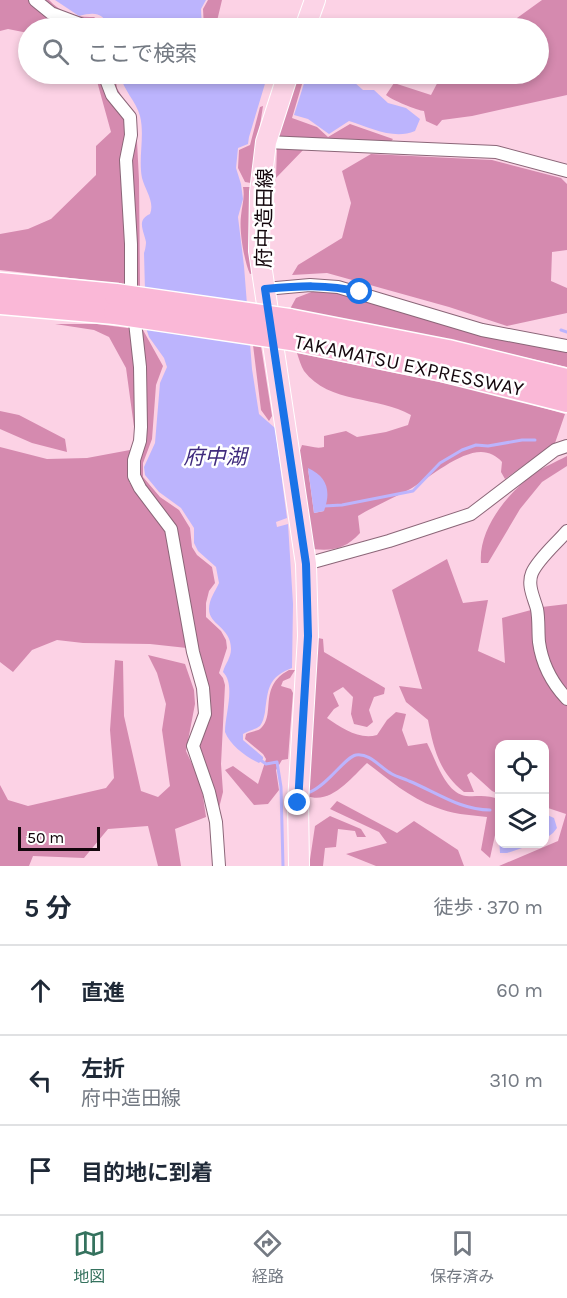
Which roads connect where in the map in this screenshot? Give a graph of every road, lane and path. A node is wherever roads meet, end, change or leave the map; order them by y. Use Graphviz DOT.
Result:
graph roads {
  1 [pos="35,0"];
  2 [pos="315,0"];
  3 [pos="64,18"];
  4 [pos="309,18"];
  5 [pos="108,84"];
  6 [pos="285,84"];
  7 [pos="267,142"];
  8 [pos="567,171"];
  9 [pos="0,284"];
  10 [pos="265,289"];
  11 [pos="0,303"];
  12 [pos="115,304"];
  13 [pos="290,329"];
  14 [pos="567,346"];
  15 [pos="567,380"];
  16 [pos="567,401"];
  17 [pos="566,443"];
  18 [pos="567,531"];
  19 [pos="306,564"];
  20 [pos="567,699"];
  21 [pos="219,866"];
  22 [pos="299,866"];
  1 -- 3 [label="street"];
  2 -- 4 [label="main road"];
  5 -- 21 [label="street"];
  6 -- 7 [label="main road, 府中造田線"];
  7 -- 8 [label="street"];
  7 -- 10 [label="main road, 府中造田線"];
  9 -- 12 [label="highway, TAKAMATSU EXPRESSWAY"];
  10 -- 14 [label="street"];
  10 -- 19 [label="main road, 府中造田線"];
  11 -- 12 [label="highway, TAKAMATSU EXPRESSWAY"];
  12 -- 13 [label="highway, TAKAMATSU EXPRESSWAY, bridge"];
  13 -- 15 [label="highway, TAKAMATSU EXPRESSWAY"];
  13 -- 16 [label="highway, TAKAMATSU EXPRESSWAY"];
  17 -- 19 [label="street"];
  18 -- 20 [label="street"];
  19 -- 22 [label="main road, 府中造田線"];
}
